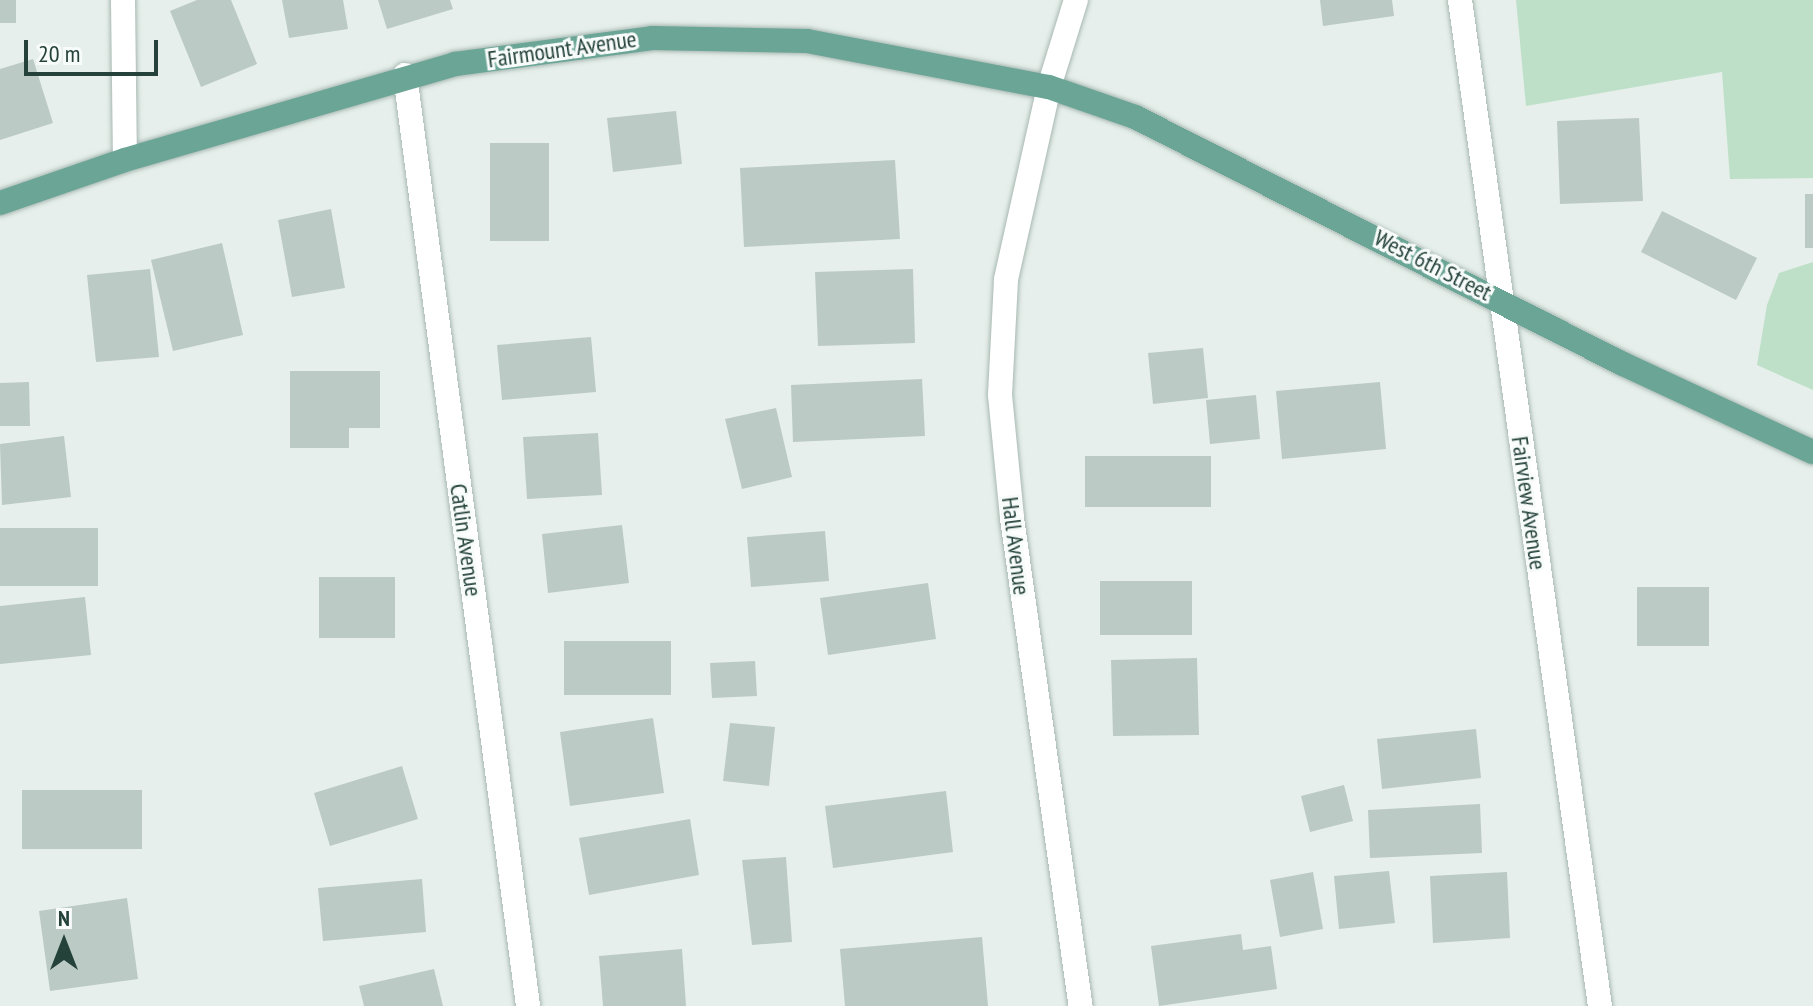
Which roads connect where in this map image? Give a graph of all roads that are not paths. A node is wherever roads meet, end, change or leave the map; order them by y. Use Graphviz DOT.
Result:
graph roads {
  1 [pos="123,0"];
  2 [pos="1076,0"];
  3 [pos="1460,0"];
  4 [pos="405,75"];
  5 [pos="1049,87"];
  6 [pos="125,160"];
  7 [pos="0,203"];
  8 [pos="1500,298"];
  9 [pos="1813,452"];
  10 [pos="528,1006"];
  11 [pos="1081,1006"];
  12 [pos="1600,1006"];
  1 -- 6 [label="street"];
  2 -- 5 [label="street"];
  3 -- 8 [label="street, Fairview Avenue"];
  4 -- 5 [label="main road, Fairmount Avenue"];
  4 -- 6 [label="main road, Fairmount Avenue"];
  4 -- 10 [label="street, Catlin Avenue"];
  5 -- 8 [label="main road, West 6th Street"];
  5 -- 11 [label="street, Hall Avenue"];
  6 -- 7 [label="main road, Fairmount Avenue"];
  8 -- 9 [label="main road, West 6th Street"];
  8 -- 12 [label="street, Fairview Avenue"];
}
